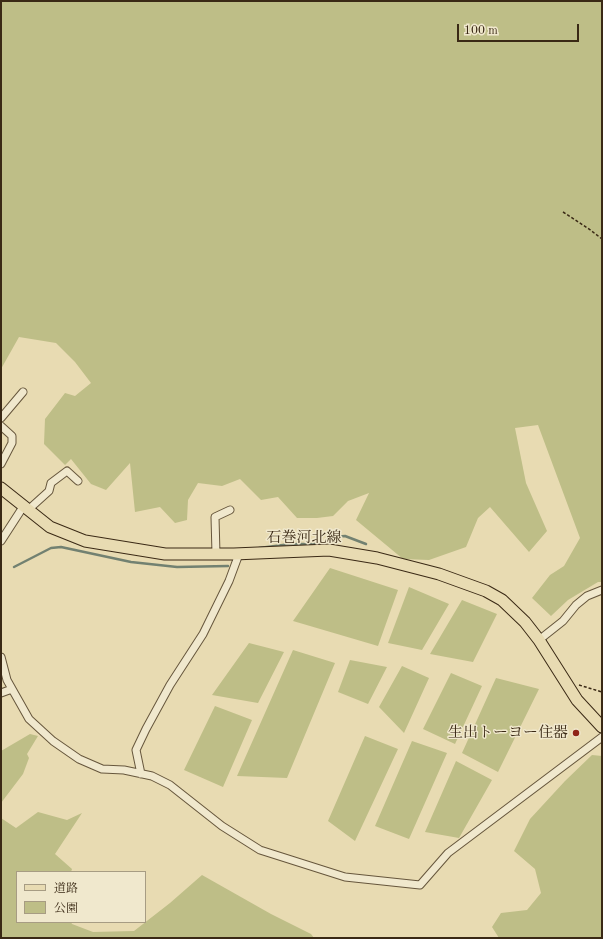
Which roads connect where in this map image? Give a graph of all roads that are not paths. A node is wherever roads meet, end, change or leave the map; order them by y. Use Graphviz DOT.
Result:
graph roads {
  1 [pos="23,392"];
  2 [pos="1,418"];
  3 [pos="1,426"];
  4 [pos="1,464"];
  5 [pos="78,481"];
  6 [pos="1,488"];
  7 [pos="25,509"];
  8 [pos="230,510"];
  9 [pos="1,541"];
  10 [pos="216,554"];
  11 [pos="239,554"];
  12 [pos="602,590"];
  13 [pos="539,640"];
  14 [pos="1,657"];
  15 [pos="12,689"];
  16 [pos="1,693"];
  17 [pos="602,727"];
  18 [pos="602,737"];
  19 [pos="141,774"];
  1 -- 2 [label="street"];
  3 -- 4 [label="street"];
  5 -- 7 [label="street"];
  6 -- 7 [label="main road, 石巻河北線"];
  7 -- 9 [label="street"];
  7 -- 10 [label="main road, 石巻河北線"];
  8 -- 10 [label="street"];
  10 -- 11 [label="main road, 石巻河北線"];
  11 -- 13 [label="main road, 石巻河北線"];
  11 -- 19 [label="street"];
  12 -- 13 [label="street"];
  13 -- 17 [label="main road, 石巻河北線"];
  14 -- 15 [label="street"];
  15 -- 16 [label="street"];
  15 -- 19 [label="street"];
  18 -- 19 [label="street"];
}
